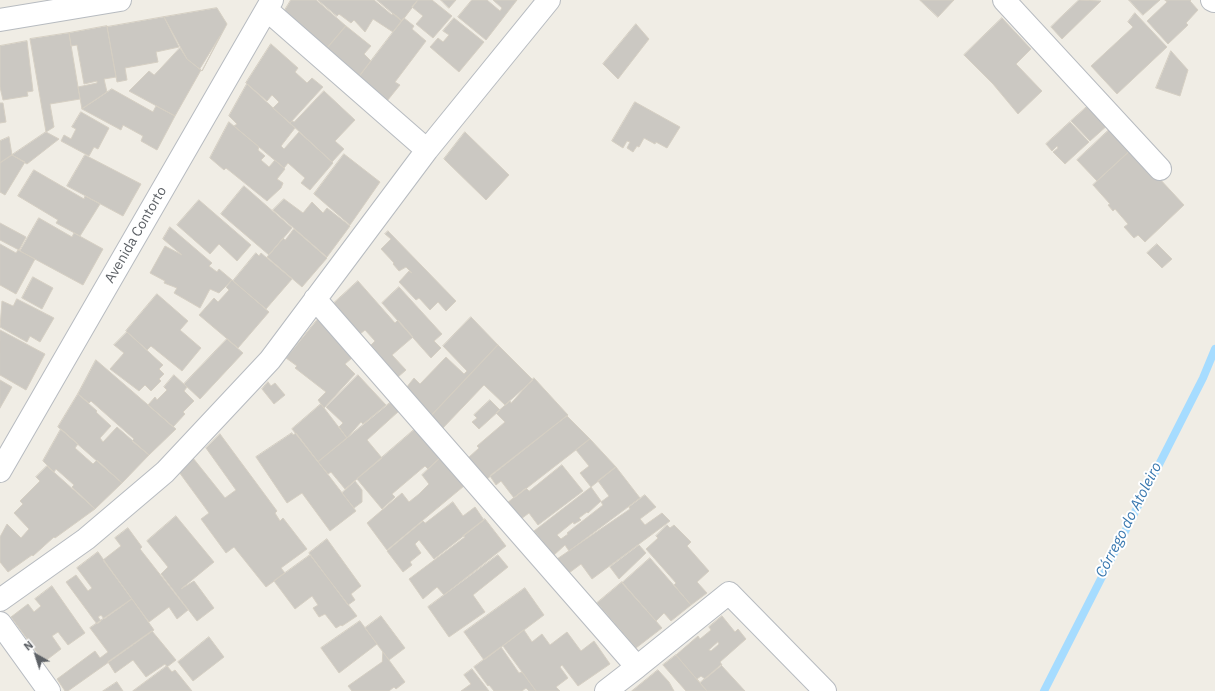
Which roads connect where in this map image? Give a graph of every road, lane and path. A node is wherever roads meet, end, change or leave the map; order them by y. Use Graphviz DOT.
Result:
graph roads {
  1 [pos="550,0"];
  2 [pos="1004,0"];
  3 [pos="107,1"];
  4 [pos="269,5"];
  5 [pos="0,20"];
  6 [pos="427,150"];
  7 [pos="1160,169"];
  8 [pos="315,299"];
  9 [pos="0,471"];
  10 [pos="0,600"];
  11 [pos="0,623"];
  12 [pos="637,667"];
  13 [pos="50,691"];
  14 [pos="606,691"];
  15 [pos="825,691"];
  1 -- 6 [label="street"];
  2 -- 7 [label="street"];
  3 -- 5 [label="street"];
  4 -- 6 [label="street"];
  4 -- 9 [label="street, Avenida Contorto"];
  6 -- 8 [label="street"];
  8 -- 10 [label="street"];
  8 -- 12 [label="street"];
  11 -- 13 [label="street"];
  12 -- 14 [label="street"];
  12 -- 15 [label="street"];
}
